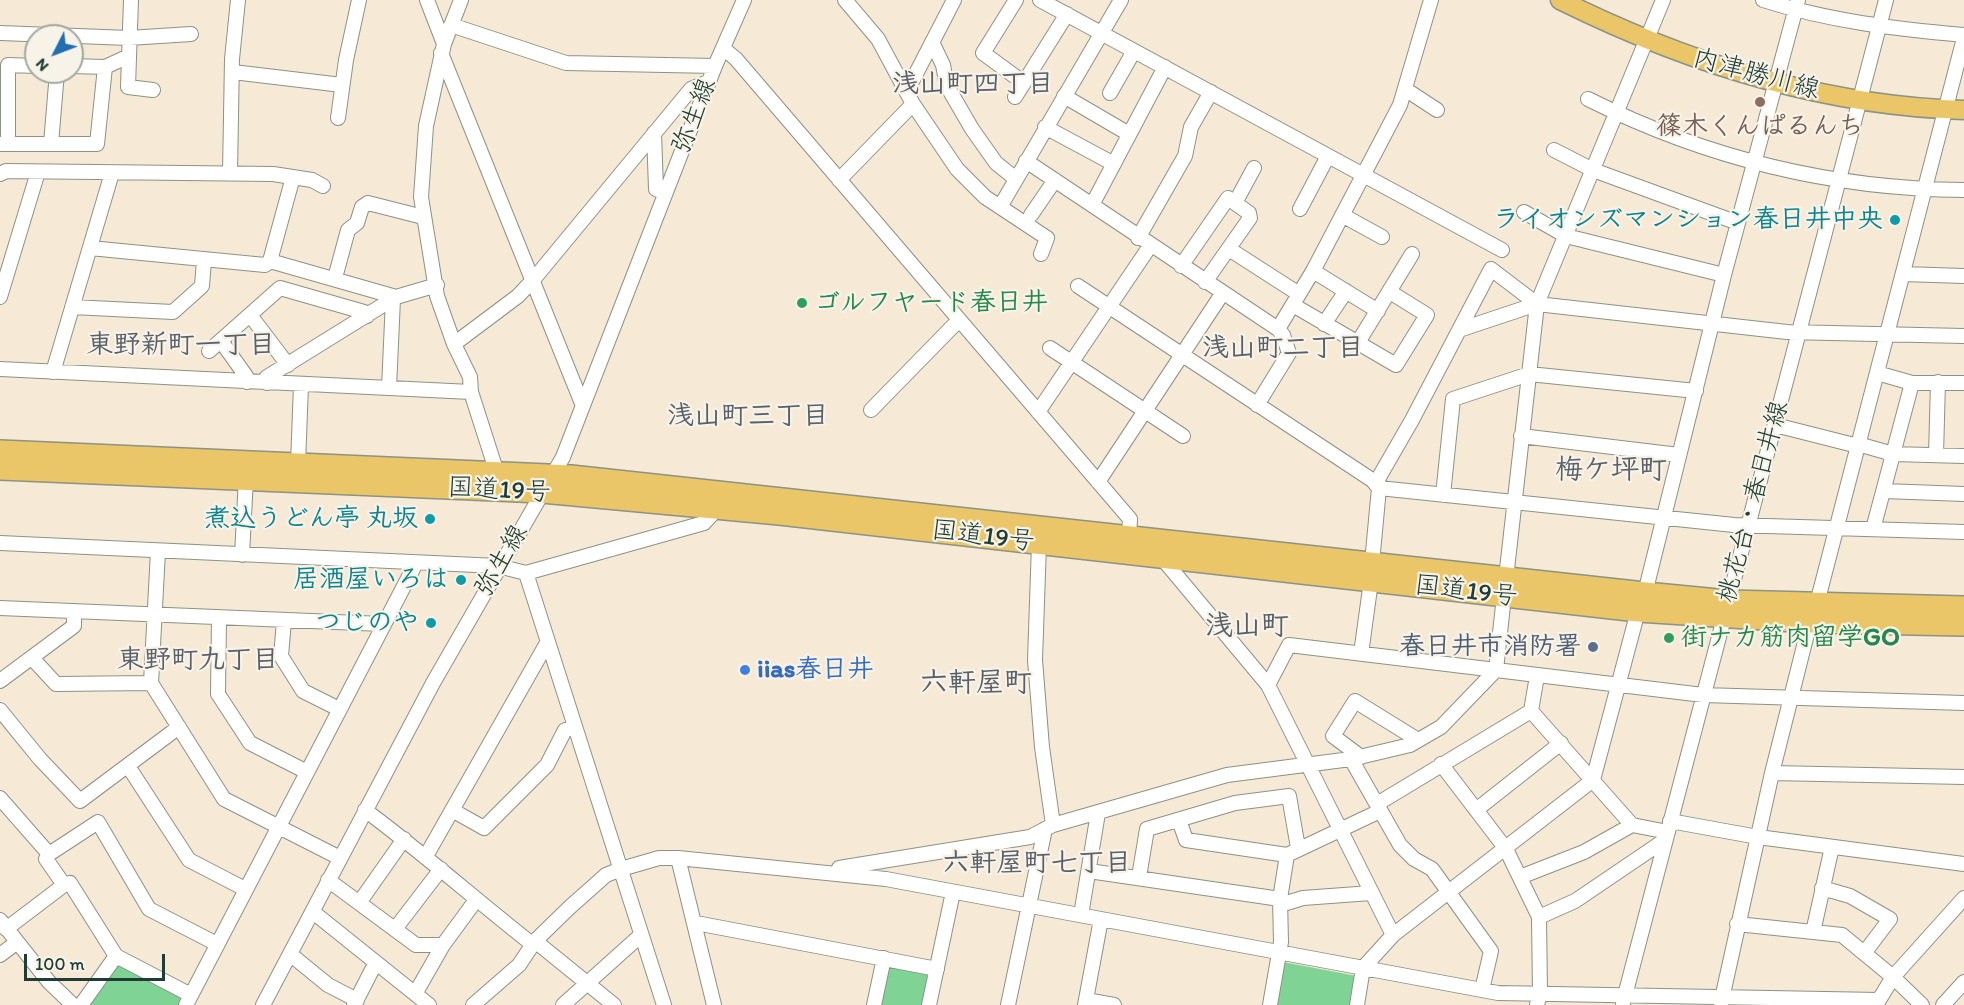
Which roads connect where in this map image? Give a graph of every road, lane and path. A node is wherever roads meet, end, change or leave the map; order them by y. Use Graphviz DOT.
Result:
graph roads {
  1 [pos="131,0"];
  2 [pos="238,0"];
  3 [pos="359,0"];
  4 [pos="427,0"];
  5 [pos="454,0"];
  6 [pos="461,0"];
  7 [pos="744,0"];
  8 [pos="845,0"];
  9 [pos="954,0"];
  10 [pos="1016,0"];
  11 [pos="1040,0"];
  12 [pos="1121,0"];
  13 [pos="1431,0"];
  14 [pos="1560,0"];
  15 [pos="1663,0"];
  16 [pos="1763,0"];
  17 [pos="1886,0"];
  18 [pos="1796,5"];
  19 [pos="1067,15"];
  20 [pos="1879,28"];
  21 [pos="0,33"];
  22 [pos="1102,33"];
  23 [pos="191,34"];
  24 [pos="1964,37"];
  25 [pos="129,38"];
  26 [pos="444,39"];
  27 [pos="1646,41"];
  28 [pos="932,42"];
  29 [pos="723,48"];
  30 [pos="1134,51"];
  31 [pos="129,56"];
  32 [pos="24,66"];
  33 [pos="84,66"];
  34 [pos="715,66"];
  35 [pos="105,67"];
  36 [pos="1165,67"];
  37 [pos="233,72"];
  38 [pos="708,82"];
  39 [pos="1024,83"];
  40 [pos="56,84"];
  41 [pos="1776,84"];
  42 [pos="342,86"];
  43 [pos="1405,89"];
  44 [pos="153,90"];
  45 [pos="907,91"];
  46 [pos="1211,92"];
  47 [pos="1110,93"];
  48 [pos="1065,96"];
  49 [pos="1015,97"];
  50 [pos="1588,99"];
  51 [pos="1860,101"];
  52 [pos="913,104"];
  53 [pos="1437,110"];
  54 [pos="1955,110"];
  55 [pos="1616,113"];
  56 [pos="338,118"];
  57 [pos="1045,127"];
  58 [pos="654,133"];
  59 [pos="1129,134"];
  60 [pos="4,144"];
  61 [pos="51,144"];
  62 [pos="1554,150"];
  63 [pos="1328,156"];
  64 [pos="1026,161"];
  65 [pos="1114,164"];
  66 [pos="1754,164"];
  67 [pos="1254,168"];
  68 [pos="1593,170"];
  69 [pos="38,172"];
  70 [pos="112,173"];
  71 [pos="230,173"];
  72 [pos="0,174"];
  73 [pos="1363,175"];
  74 [pos="293,177"];
  75 [pos="839,180"];
  76 [pos="1016,180"];
  77 [pos="1055,180"];
  78 [pos="1839,182"];
  79 [pos="323,186"];
  80 [pos="1924,190"];
  81 [pos="1964,190"];
  82 [pos="665,193"];
  83 [pos="1235,203"];
  84 [pos="1092,205"];
  85 [pos="1000,207"];
  86 [pos="1300,209"];
  87 [pos="1524,212"];
  88 [pos="1032,215"];
  89 [pos="1342,215"];
  90 [pos="420,217"];
  91 [pos="1738,223"];
  92 [pos="1566,236"];
  93 [pos="1382,237"];
  94 [pos="1138,238"];
  95 [pos="1150,246"];
  96 [pos="90,248"];
  97 [pos="1229,249"];
  98 [pos="1502,250"];
  99 [pos="1041,254"];
  100 [pos="1412,254"];
  101 [pos="204,260"];
  102 [pos="270,261"];
  103 [pos="1181,266"];
  104 [pos="1313,271"];
  105 [pos="1903,274"];
  106 [pos="1724,275"];
  107 [pos="1964,276"];
  108 [pos="335,278"];
  109 [pos="533,280"];
  110 [pos="1205,282"];
  111 [pos="437,285"];
  112 [pos="1078,286"];
  113 [pos="1346,291"];
  114 [pos="1390,292"];
  115 [pos="1222,294"];
  116 [pos="0,297"];
  117 [pos="395,298"];
  118 [pos="1296,300"];
  119 [pos="1537,304"];
  120 [pos="72,307"];
  121 [pos="1109,308"];
  122 [pos="1378,310"];
  123 [pos="250,315"];
  124 [pos="367,316"];
  125 [pos="958,321"];
  126 [pos="1324,324"];
  127 [pos="1713,324"];
  128 [pos="1278,329"];
  129 [pos="1459,330"];
  130 [pos="1799,332"];
  131 [pos="1887,334"];
  132 [pos="1964,336"];
  133 [pos="220,341"];
  134 [pos="454,344"];
  135 [pos="1357,344"];
  136 [pos="1050,348"];
  137 [pos="209,351"];
  138 [pos="1182,357"];
  139 [pos="1072,363"];
  140 [pos="288,365"];
  141 [pos="0,369"];
  142 [pos="53,372"];
  143 [pos="1877,373"];
  144 [pos="1529,374"];
  145 [pos="247,382"];
  146 [pos="1938,382"];
  147 [pos="267,383"];
  148 [pos="1911,383"];
  149 [pos="1964,383"];
  150 [pos="301,385"];
  151 [pos="389,388"];
  152 [pos="471,392"];
  153 [pos="1696,392"];
  154 [pos="1257,405"];
  155 [pos="583,406"];
  156 [pos="871,410"];
  157 [pos="1146,411"];
  158 [pos="1038,412"];
  159 [pos="1775,425"];
  160 [pos="1183,436"];
  161 [pos="1521,436"];
  162 [pos="1858,445"];
  163 [pos="0,451"];
  164 [pos="1893,454"];
  165 [pos="1679,455"];
  166 [pos="1936,455"];
  167 [pos="1964,456"];
  168 [pos="298,464"];
  169 [pos="0,469"];
  170 [pos="497,473"];
  171 [pos="246,478"];
  172 [pos="1098,482"];
  173 [pos="547,484"];
  174 [pos="1379,488"];
  175 [pos="1884,491"];
  176 [pos="1964,494"];
  177 [pos="1443,495"];
  178 [pos="1514,502"];
  179 [pos="717,509"];
  180 [pos="1664,518"];
  181 [pos="1749,525"];
  182 [pos="1836,528"];
  183 [pos="1873,529"];
  184 [pos="1964,532"];
  185 [pos="1129,536"];
  186 [pos="1038,544"];
  187 [pos="0,545"];
  188 [pos="158,551"];
  189 [pos="242,555"];
  190 [pos="1162,558"];
  191 [pos="416,563"];
  192 [pos="498,566"];
  193 [pos="1372,572"];
  194 [pos="526,573"];
  195 [pos="1505,587"];
  196 [pos="1641,602"];
  197 [pos="1964,607"];
  198 [pos="0,608"];
  199 [pos="1726,609"];
  200 [pos="74,611"];
  201 [pos="1813,613"];
  202 [pos="155,615"];
  203 [pos="219,618"];
  204 [pos="284,621"];
  205 [pos="383,624"];
  206 [pos="1964,626"];
  207 [pos="547,643"];
  208 [pos="1361,654"];
  209 [pos="32,658"];
  210 [pos="1496,670"];
  211 [pos="1537,676"];
  212 [pos="0,681"];
  213 [pos="151,683"];
  214 [pos="1268,685"];
  215 [pos="1619,685"];
  216 [pos="1703,695"];
  217 [pos="1791,698"];
  218 [pos="1964,703"];
  219 [pos="339,709"];
  220 [pos="0,710"];
  221 [pos="1531,711"];
  222 [pos="179,728"];
  223 [pos="575,728"];
  224 [pos="1418,740"];
  225 [pos="1561,743"];
  226 [pos="1356,758"];
  227 [pos="1441,764"];
  228 [pos="1308,765"];
  229 [pos="128,766"];
  230 [pos="307,772"];
  231 [pos="1772,773"];
  232 [pos="1964,777"];
  233 [pos="1593,780"];
  234 [pos="0,798"];
  235 [pos="1379,808"];
  236 [pos="365,810"];
  237 [pos="452,810"];
  238 [pos="1476,810"];
  239 [pos="1098,813"];
  240 [pos="1179,820"];
  241 [pos="1632,825"];
  242 [pos="278,826"];
  243 [pos="1049,827"];
  244 [pos="1340,830"];
  245 [pos="1668,831"];
  246 [pos="1758,837"];
  247 [pos="404,839"];
  248 [pos="1832,847"];
  249 [pos="1506,849"];
  250 [pos="1293,852"];
  251 [pos="49,854"];
  252 [pos="426,856"];
  253 [pos="340,858"];
  254 [pos="678,858"];
  255 [pos="1964,864"];
  256 [pos="441,869"];
  257 [pos="621,869"];
  258 [pos="819,870"];
  259 [pos="1089,871"];
  260 [pos="1520,877"];
  261 [pos="1139,878"];
  262 [pos="328,880"];
  263 [pos="64,885"];
  264 [pos="1822,888"];
  265 [pos="245,889"];
  266 [pos="953,892"];
  267 [pos="1371,892"];
  268 [pos="1448,892"];
  269 [pos="1964,898"];
  270 [pos="476,900"];
  271 [pos="1280,902"];
  272 [pos="359,903"];
  273 [pos="1028,906"];
  274 [pos="313,912"];
  275 [pos="1081,915"];
  276 [pos="1539,917"];
  277 [pos="1101,919"];
  278 [pos="696,923"];
  279 [pos="1737,924"];
  280 [pos="3,925"];
  281 [pos="395,929"];
  282 [pos="1814,932"];
  283 [pos="641,935"];
  284 [pos="1393,935"];
  285 [pos="16,943"];
  286 [pos="534,943"];
  287 [pos="217,944"];
  288 [pos="443,945"];
  289 [pos="1864,952"];
  290 [pos="291,954"];
  291 [pos="1279,954"];
  292 [pos="0,955"];
  293 [pos="116,956"];
  294 [pos="884,958"];
  295 [pos="375,964"];
  296 [pos="1364,968"];
  297 [pos="937,969"];
  298 [pos="1893,977"];
  299 [pos="587,982"];
  300 [pos="1964,982"];
  301 [pos="1482,990"];
  302 [pos="415,994"];
  303 [pos="1538,999"];
  304 [pos="188,1000"];
  305 [pos="1721,1000"];
  306 [pos="1624,1001"];
  307 [pos="1085,1002"];
  308 [pos="1808,1002"];
  309 [pos="1878,1002"];
  310 [pos="355,1003"];
  311 [pos="714,1004"];
  312 [pos="73,1005"];
  313 [pos="81,1005"];
  314 [pos="263,1005"];
  315 [pos="429,1005"];
  316 [pos="473,1005"];
  317 [pos="563,1005"];
  318 [pos="614,1005"];
  319 [pos="663,1005"];
  320 [pos="729,1005"];
  321 [pos="874,1005"];
  322 [pos="929,1005"];
  323 [pos="1008,1005"];
  324 [pos="1114,1005"];
  325 [pos="1270,1005"];
  326 [pos="1357,1005"];
  327 [pos="1922,1005"];
  328 [pos="1943,1005"];
  1 -- 25 [label="street"];
  2 -- 37 [label="street"];
  3 -- 42 [label="street"];
  4 -- 26 [label="street"];
  5 -- 26 [label="street"];
  6 -- 26 [label="street"];
  7 -- 29 [label="street, 弥生線"];
  8 -- 45 [label="street"];
  9 -- 28 [label="street"];
  10 -- 39 [label="street"];
  11 -- 19 [label="street"];
  12 -- 22 [label="street"];
  13 -- 43 [label="street"];
  14 -- 27 [label="main road, 内津勝川線"];
  15 -- 27 [label="street"];
  16 -- 18 [label="street"];
  17 -- 20 [label="street, 桃花台・春日井線"];
  18 -- 20 [label="street"];
  18 -- 41 [label="street"];
  19 -- 22 [label="street"];
  19 -- 39 [label="street"];
  20 -- 24 [label="street"];
  20 -- 51 [label="street, 桃花台・春日井線"];
  21 -- 25 [label="street"];
  22 -- 30 [label="street"];
  22 -- 48 [label="street"];
  23 -- 25 [label="street"];
  24 -- 54 [label="street"];
  25 -- 31 [label="street"];
  26 -- 34 [label="street"];
  26 -- 90 [label="street"];
  26 -- 90 [label="street"];
  26 -- 109 [label="street"];
  27 -- 41 [label="main road, 内津勝川線"];
  27 -- 55 [label="street"];
  28 -- 45 [label="street"];
  28 -- 76 [label="street"];
  29 -- 34 [label="street, 弥生線"];
  29 -- 75 [label="street"];
  30 -- 36 [label="street"];
  30 -- 47 [label="street"];
  31 -- 35 [label="street"];
  31 -- 44 [label="street"];
  32 -- 60 [label="street"];
  33 -- 35 [label="street"];
  34 -- 38 [label="street, 弥生線"];
  35 -- 61 [label="street"];
  36 -- 46 [label="street"];
  36 -- 59 [label="street"];
  37 -- 42 [label="street"];
  37 -- 71 [label="street"];
  38 -- 58 [label="street"];
  38 -- 82 [label="street, 弥生線"];
  39 -- 49 [label="street"];
  40 -- 61 [label="street"];
  41 -- 51 [label="main road, 内津勝川線"];
  41 -- 66 [label="street"];
  42 -- 56 [label="street"];
  43 -- 53 [label="street"];
  43 -- 73 [label="street"];
  45 -- 52 [label="street"];
  46 -- 63 [label="street"];
  46 -- 94 [label="street"];
  48 -- 57 [label="street"];
  48 -- 59 [label="street"];
  50 -- 55 [label="street"];
  51 -- 54 [label="main road, 内津勝川線"];
  51 -- 78 [label="street, 桃花台・春日井線"];
  52 -- 75 [label="street"];
  52 -- 85 [label="street"];
  54 -- 80 [label="street"];
  55 -- 66 [label="street"];
  55 -- 68 [label="street"];
  57 -- 64 [label="street"];
  57 -- 65 [label="street"];
  58 -- 82 [label="street"];
  58 -- 109 [label="street"];
  59 -- 65 [label="street"];
  60 -- 61 [label="street"];
  62 -- 68 [label="street"];
  63 -- 73 [label="street"];
  63 -- 86 [label="street"];
  64 -- 76 [label="street"];
  64 -- 77 [label="street"];
  65 -- 84 [label="street"];
  66 -- 78 [label="street"];
  66 -- 91 [label="street"];
  67 -- 83 [label="street"];
  68 -- 91 [label="street"];
  68 -- 92 [label="street"];
  69 -- 70 [label="street"];
  69 -- 72 [label="street"];
  69 -- 116 [label="street"];
  70 -- 71 [label="street"];
  70 -- 96 [label="street"];
  71 -- 74 [label="street"];
  73 -- 89 [label="street"];
  73 -- 98 [label="street"];
  74 -- 79 [label="street"];
  74 -- 102 [label="street"];
  75 -- 125 [label="street"];
  76 -- 85 [label="street"];
  77 -- 84 [label="street"];
  77 -- 88 [label="street"];
  78 -- 80 [label="street"];
  78 -- 130 [label="street, 桃花台・春日井線"];
  80 -- 81 [label="street"];
  80 -- 105 [label="street"];
  82 -- 155 [label="street, 弥生線"];
  83 -- 97 [label="street"];
  83 -- 103 [label="street"];
  84 -- 94 [label="street"];
  85 -- 99 [label="street"];
  87 -- 92 [label="street"];
  89 -- 93 [label="street"];
  89 -- 104 [label="street"];
  90 -- 108 [label="street"];
  90 -- 111 [label="street"];
  91 -- 106 [label="street"];
  92 -- 106 [label="street"];
  92 -- 119 [label="street"];
  94 -- 95 [label="street"];
  95 -- 103 [label="street"];
  95 -- 121 [label="street"];
  96 -- 101 [label="street"];
  96 -- 120 [label="street"];
  97 -- 110 [label="street"];
  97 -- 118 [label="street"];
  100 -- 114 [label="street"];
  101 -- 102 [label="street"];
  101 -- 120 [label="street"];
  102 -- 108 [label="street"];
  103 -- 110 [label="street"];
  104 -- 113 [label="street"];
  104 -- 118 [label="street"];
  105 -- 107 [label="street"];
  105 -- 131 [label="street"];
  106 -- 127 [label="street"];
  108 -- 117 [label="street"];
  109 -- 134 [label="street"];
  109 -- 155 [label="street"];
  110 -- 115 [label="street"];
  111 -- 117 [label="street"];
  111 -- 134 [label="street"];
  112 -- 121 [label="street"];
  113 -- 122 [label="street"];
  113 -- 126 [label="street"];
  114 -- 122 [label="street"];
  114 -- 135 [label="street"];
  115 -- 128 [label="street"];
  115 -- 138 [label="street"];
  117 -- 124 [label="street"];
  117 -- 151 [label="street"];
  118 -- 126 [label="street"];
  118 -- 128 [label="street"];
  119 -- 127 [label="street"];
  119 -- 129 [label="street"];
  119 -- 129 [label="street"];
  119 -- 144 [label="street"];
  120 -- 142 [label="street"];
  121 -- 138 [label="street"];
  121 -- 139 [label="street"];
  122 -- 135 [label="street"];
  123 -- 124 [label="street"];
  123 -- 133 [label="street"];
  123 -- 140 [label="street"];
  124 -- 140 [label="street"];
  125 -- 156 [label="street"];
  125 -- 158 [label="street"];
  126 -- 135 [label="street"];
  127 -- 130 [label="street"];
  127 -- 153 [label="street"];
  128 -- 154 [label="street"];
  129 -- 174 [label="street"];
  130 -- 131 [label="street"];
  130 -- 159 [label="street, 桃花台・春日井線"];
  131 -- 132 [label="street"];
  131 -- 143 [label="street"];
  133 -- 137 [label="street"];
  133 -- 145 [label="street"];
  134 -- 152 [label="street"];
  136 -- 139 [label="street"];
  138 -- 154 [label="street"];
  138 -- 157 [label="street"];
  139 -- 157 [label="street"];
  139 -- 158 [label="street"];
  140 -- 147 [label="street"];
  141 -- 142 [label="street"];
  142 -- 145 [label="street"];
  143 -- 148 [label="street"];
  143 -- 162 [label="street"];
  144 -- 153 [label="street"];
  144 -- 161 [label="street"];
  144 -- 177 [label="street"];
  145 -- 147 [label="street"];
  146 -- 148 [label="street"];
  146 -- 149 [label="street"];
  146 -- 166 [label="street"];
  147 -- 150 [label="street"];
  148 -- 164 [label="street"];
  150 -- 151 [label="street"];
  150 -- 168 [label="street"];
  151 -- 152 [label="street"];
  152 -- 170 [label="street"];
  153 -- 165 [label="street"];
  154 -- 174 [label="street"];
  155 -- 173 [label="street, 弥生線"];
  157 -- 160 [label="street"];
  157 -- 172 [label="street"];
  158 -- 172 [label="street"];
  159 -- 162 [label="street"];
  159 -- 181 [label="street, 桃花台・春日井線"];
  161 -- 165 [label="street"];
  161 -- 178 [label="street"];
  162 -- 164 [label="street"];
  162 -- 182 [label="street"];
  163 -- 168 [label="highway, 国道19号"];
  164 -- 166 [label="street"];
  164 -- 175 [label="street"];
  165 -- 180 [label="street"];
  166 -- 167 [label="street"];
  168 -- 170 [label="highway, 国道19号"];
  169 -- 171 [label="highway, 国道19号"];
  170 -- 173 [label="highway, 国道19号"];
  171 -- 173 [label="highway, 国道19号"];
  171 -- 189 [label="street"];
  172 -- 185 [label="street"];
  173 -- 179 [label="highway, 国道19号"];
  173 -- 185 [label="highway, 国道19号"];
  173 -- 192 [label="street, 弥生線"];
  174 -- 177 [label="street"];
  174 -- 193 [label="street"];
  175 -- 176 [label="street"];
  175 -- 183 [label="street"];
  177 -- 178 [label="street"];
  178 -- 180 [label="street"];
  178 -- 195 [label="street"];
  179 -- 186 [label="highway, 国道19号"];
  179 -- 194 [label="street"];
  180 -- 181 [label="street"];
  180 -- 196 [label="street"];
  181 -- 182 [label="street"];
  181 -- 199 [label="street, 桃花台・春日井線"];
  182 -- 183 [label="street"];
  182 -- 201 [label="street"];
  183 -- 184 [label="street"];
  185 -- 193 [label="highway, 国道19号"];
  186 -- 190 [label="highway, 国道19号"];
  186 -- 243 [label="street"];
  187 -- 188 [label="street"];
  188 -- 189 [label="street"];
  188 -- 202 [label="street"];
  189 -- 191 [label="street"];
  190 -- 193 [label="highway, 国道19号"];
  190 -- 214 [label="street"];
  191 -- 192 [label="street"];
  191 -- 205 [label="street"];
  192 -- 194 [label="street"];
  192 -- 236 [label="street, 弥生線"];
  193 -- 195 [label="highway, 国道19号"];
  193 -- 208 [label="street"];
  194 -- 207 [label="street"];
  195 -- 196 [label="highway, 国道19号"];
  195 -- 210 [label="street"];
  196 -- 199 [label="highway, 国道19号"];
  196 -- 215 [label="street"];
  197 -- 201 [label="highway, 国道19号"];
  198 -- 200 [label="street"];
  199 -- 201 [label="highway, 国道19号"];
  199 -- 216 [label="street, 桃花台・春日井線"];
  200 -- 202 [label="street"];
  200 -- 209 [label="street"];
  201 -- 206 [label="highway, 国道19号"];
  201 -- 217 [label="street"];
  202 -- 203 [label="street"];
  202 -- 213 [label="street"];
  203 -- 204 [label="street"];
  203 -- 230 [label="street"];
  204 -- 205 [label="street"];
  204 -- 219 [label="street"];
  205 -- 219 [label="street"];
  207 -- 223 [label="street"];
  207 -- 237 [label="street"];
  208 -- 210 [label="street"];
  208 -- 214 [label="street"];
  209 -- 212 [label="street"];
  209 -- 213 [label="street"];
  210 -- 211 [label="street"];
  210 -- 224 [label="street"];
  211 -- 215 [label="street"];
  211 -- 221 [label="street"];
  213 -- 222 [label="street"];
  214 -- 228 [label="street"];
  215 -- 216 [label="street"];
  215 -- 233 [label="street"];
  216 -- 217 [label="street"];
  216 -- 245 [label="street, 桃花台・春日井線"];
  217 -- 218 [label="street"];
  217 -- 231 [label="street"];
  219 -- 230 [label="street"];
  220 -- 229 [label="street"];
  221 -- 225 [label="street"];
  221 -- 227 [label="street"];
  222 -- 229 [label="street"];
  222 -- 242 [label="street"];
  223 -- 237 [label="street"];
  223 -- 257 [label="street"];
  224 -- 226 [label="street"];
  224 -- 226 [label="street"];
  225 -- 233 [label="street"];
  225 -- 238 [label="street"];
  226 -- 228 [label="street"];
  226 -- 235 [label="street"];
  227 -- 235 [label="street"];
  227 -- 238 [label="street"];
  228 -- 239 [label="street"];
  228 -- 244 [label="street"];
  229 -- 265 [label="street"];
  230 -- 242 [label="street"];
  231 -- 232 [label="street"];
  231 -- 246 [label="street"];
  233 -- 241 [label="street"];
  233 -- 249 [label="street"];
  234 -- 251 [label="street"];
  235 -- 244 [label="street"];
  235 -- 268 [label="street"];
  236 -- 247 [label="street"];
  236 -- 253 [label="street, 弥生線"];
  237 -- 252 [label="street"];
  238 -- 249 [label="street"];
  239 -- 243 [label="street"];
  239 -- 259 [label="street"];
  240 -- 250 [label="street"];
  240 -- 250 [label="street"];
  240 -- 261 [label="street"];
  241 -- 245 [label="street"];
  241 -- 260 [label="street"];
  242 -- 253 [label="street"];
  242 -- 265 [label="street"];
  243 -- 258 [label="street"];
  243 -- 273 [label="street"];
  244 -- 250 [label="street"];
  244 -- 267 [label="street"];
  245 -- 246 [label="street"];
  245 -- 276 [label="street"];
  245 -- 306 [label="street, 桃花台・春日井線"];
  246 -- 248 [label="street"];
  246 -- 279 [label="street"];
  247 -- 252 [label="street"];
  247 -- 272 [label="street"];
  248 -- 255 [label="street"];
  248 -- 264 [label="street"];
  249 -- 260 [label="street"];
  249 -- 268 [label="street"];
  250 -- 271 [label="street"];
  251 -- 263 [label="street"];
  251 -- 287 [label="street"];
  252 -- 256 [label="street"];
  253 -- 262 [label="street, 弥生線"];
  254 -- 257 [label="street"];
  254 -- 258 [label="street"];
  254 -- 278 [label="street"];
  256 -- 270 [label="street"];
  256 -- 281 [label="street"];
  257 -- 283 [label="street"];
  257 -- 286 [label="street"];
  258 -- 266 [label="street"];
  259 -- 261 [label="street"];
  259 -- 275 [label="street"];
  260 -- 276 [label="street"];
  261 -- 271 [label="street"];
  262 -- 272 [label="street"];
  262 -- 274 [label="street, 弥生線"];
  263 -- 280 [label="street"];
  263 -- 293 [label="street"];
  264 -- 282 [label="street"];
  264 -- 289 [label="street"];
  265 -- 287 [label="street"];
  266 -- 273 [label="street"];
  266 -- 297 [label="street"];
  267 -- 271 [label="street"];
  267 -- 284 [label="street"];
  268 -- 284 [label="street"];
  268 -- 301 [label="street"];
  269 -- 298 [label="street"];
  270 -- 286 [label="street"];
  270 -- 288 [label="street"];
  271 -- 291 [label="street"];
  272 -- 281 [label="street"];
  273 -- 275 [label="street"];
  273 -- 323 [label="street"];
  274 -- 290 [label="street, 弥生線"];
  274 -- 295 [label="street"];
  275 -- 277 [label="street"];
  276 -- 303 [label="street"];
  277 -- 291 [label="street"];
  277 -- 307 [label="street"];
  278 -- 294 [label="street"];
  278 -- 311 [label="street"];
  279 -- 282 [label="street"];
  279 -- 305 [label="street"];
  280 -- 285 [label="street"];
  281 -- 288 [label="street"];
  282 -- 289 [label="street"];
  283 -- 299 [label="street"];
  283 -- 319 [label="street"];
  284 -- 296 [label="street"];
  285 -- 292 [label="street"];
  285 -- 312 [label="street"];
  286 -- 299 [label="street"];
  286 -- 316 [label="street"];
  287 -- 304 [label="street"];
  288 -- 302 [label="street"];
  289 -- 298 [label="street"];
  290 -- 310 [label="street"];
  290 -- 314 [label="street, 弥生線"];
  291 -- 296 [label="street"];
  291 -- 325 [label="street"];
  293 -- 304 [label="street"];
  293 -- 313 [label="street"];
  294 -- 297 [label="street"];
  294 -- 321 [label="street"];
  295 -- 302 [label="street"];
  295 -- 310 [label="street"];
  296 -- 301 [label="street"];
  296 -- 326 [label="street"];
  297 -- 322 [label="street"];
  298 -- 309 [label="street"];
  298 -- 327 [label="street"];
  299 -- 317 [label="street"];
  299 -- 318 [label="street"];
  300 -- 328 [label="street"];
  301 -- 303 [label="street"];
  302 -- 315 [label="street"];
  303 -- 306 [label="street"];
  305 -- 306 [label="street"];
  305 -- 308 [label="street"];
  307 -- 324 [label="street"];
  308 -- 309 [label="street"];
  311 -- 320 [label="street"];
}
